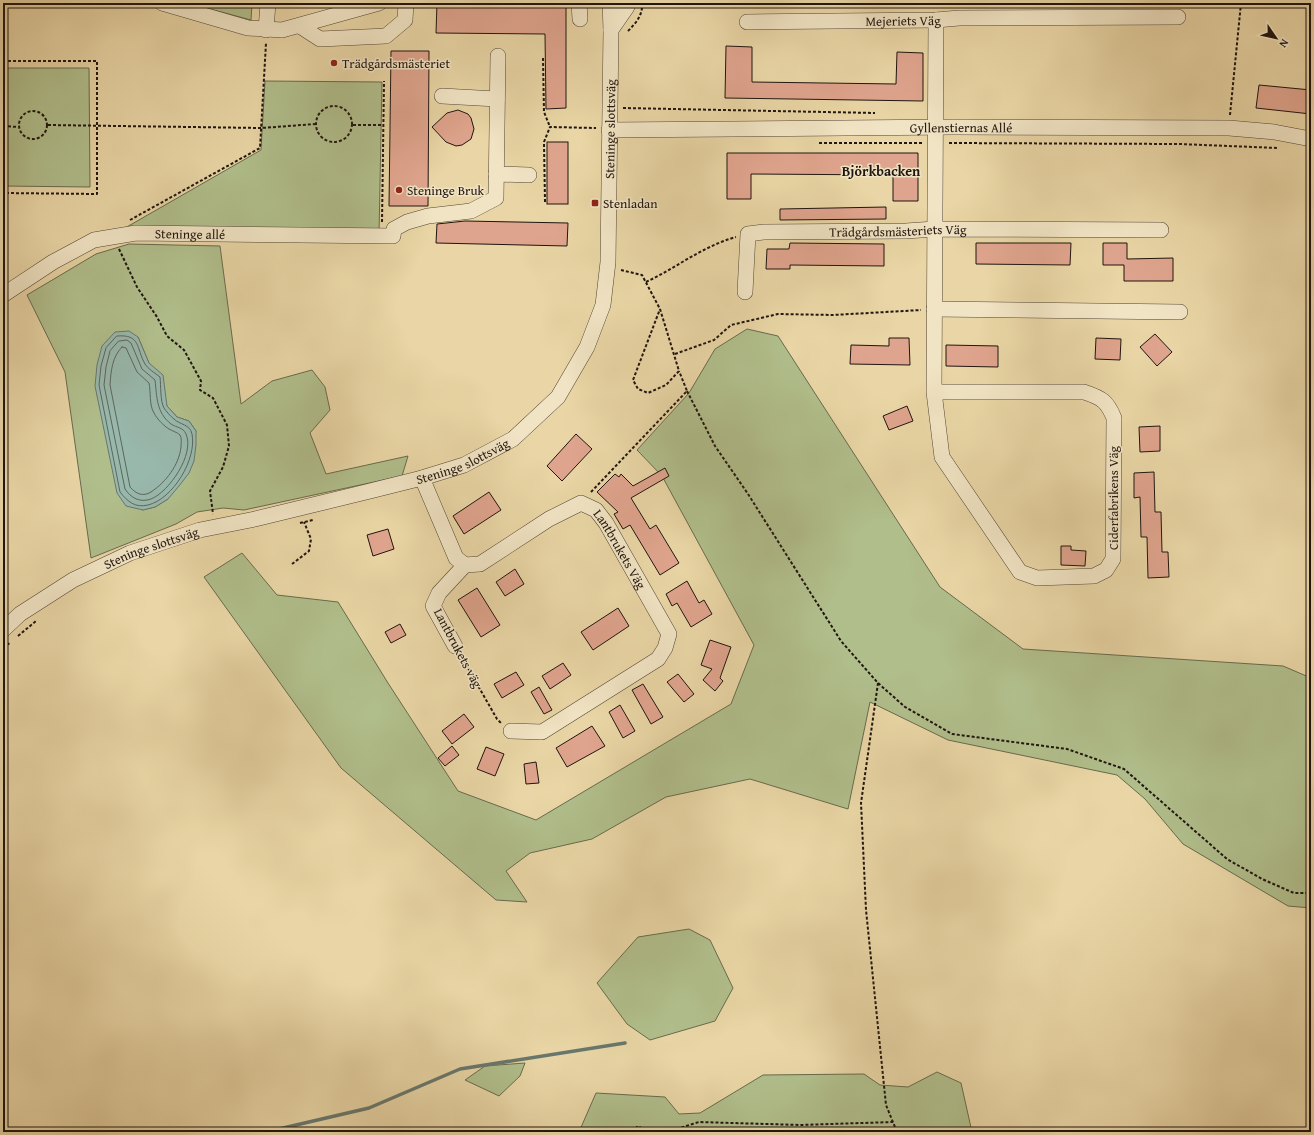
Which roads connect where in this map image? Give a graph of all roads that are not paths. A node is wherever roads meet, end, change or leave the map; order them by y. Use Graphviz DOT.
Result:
graph roads {
  1 [pos="162,3"];
  2 [pos="268,3"];
  3 [pos="379,3"];
  4 [pos="406,3"];
  5 [pos="579,3"];
  6 [pos="610,3"];
  7 [pos="628,7"];
  8 [pos="1178,17"];
  9 [pos="580,19"];
  10 [pos="936,20"];
  11 [pos="747,22"];
  12 [pos="300,26"];
  13 [pos="266,30"];
  14 [pos="610,30"];
  15 [pos="498,56"];
  16 [pos="442,96"];
  17 [pos="497,99"];
  18 [pos="936,128"];
  19 [pos="603,129"];
  20 [pos="1311,139"];
  21 [pos="496,174"];
  22 [pos="529,175"];
  23 [pos="935,229"];
  24 [pos="1161,230"];
  25 [pos="745,292"];
  26 [pos="3,295"];
  27 [pos="934,309"];
  28 [pos="1180,312"];
  29 [pos="934,392"];
  30 [pos="422,478"];
  31 [pos="464,565"];
  32 [pos="3,630"];
  33 [pos="455,646"];
  34 [pos="511,731"];
  1 -- 13 [label="street"];
  2 -- 13 [label="street"];
  3 -- 12 [label="street"];
  4 -- 12 [label="street"];
  5 -- 9 [label="street"];
  6 -- 14 [label="street, Steninge slottsväg"];
  7 -- 14 [label="street"];
  8 -- 10 [label="street, Mejeriets Väg"];
  10 -- 11 [label="street, Mejeriets Väg"];
  10 -- 18 [label="street, Ciderfabrikens Väg"];
  12 -- 13 [label="street"];
  14 -- 19 [label="street, Steninge slottsväg"];
  15 -- 17 [label="street"];
  16 -- 17 [label="street"];
  17 -- 21 [label="street"];
  18 -- 19 [label="street, Gyllenstiernas Allé"];
  18 -- 20 [label="street, Gyllenstiernas Allé"];
  18 -- 23 [label="street, Ciderfabrikens Väg"];
  19 -- 30 [label="street, Steninge slottsväg"];
  21 -- 22 [label="street"];
  21 -- 26 [label="street, Steninge allé"];
  23 -- 24 [label="street, Trädgårdsmästeriets Väg"];
  23 -- 25 [label="street, Trädgårdsmästeriets Väg"];
  23 -- 27 [label="street, Ciderfabrikens Väg"];
  27 -- 28 [label="street"];
  27 -- 29 [label="street, Ciderfabrikens Väg"];
  29 -- 29 [label="street, Ciderfabrikens Väg"];
  30 -- 31 [label="street"];
  30 -- 32 [label="street, Steninge slottsväg"];
  31 -- 33 [label="street, Lantbrukets väg"];
  31 -- 34 [label="street, Lantbrukets Väg"];
}
